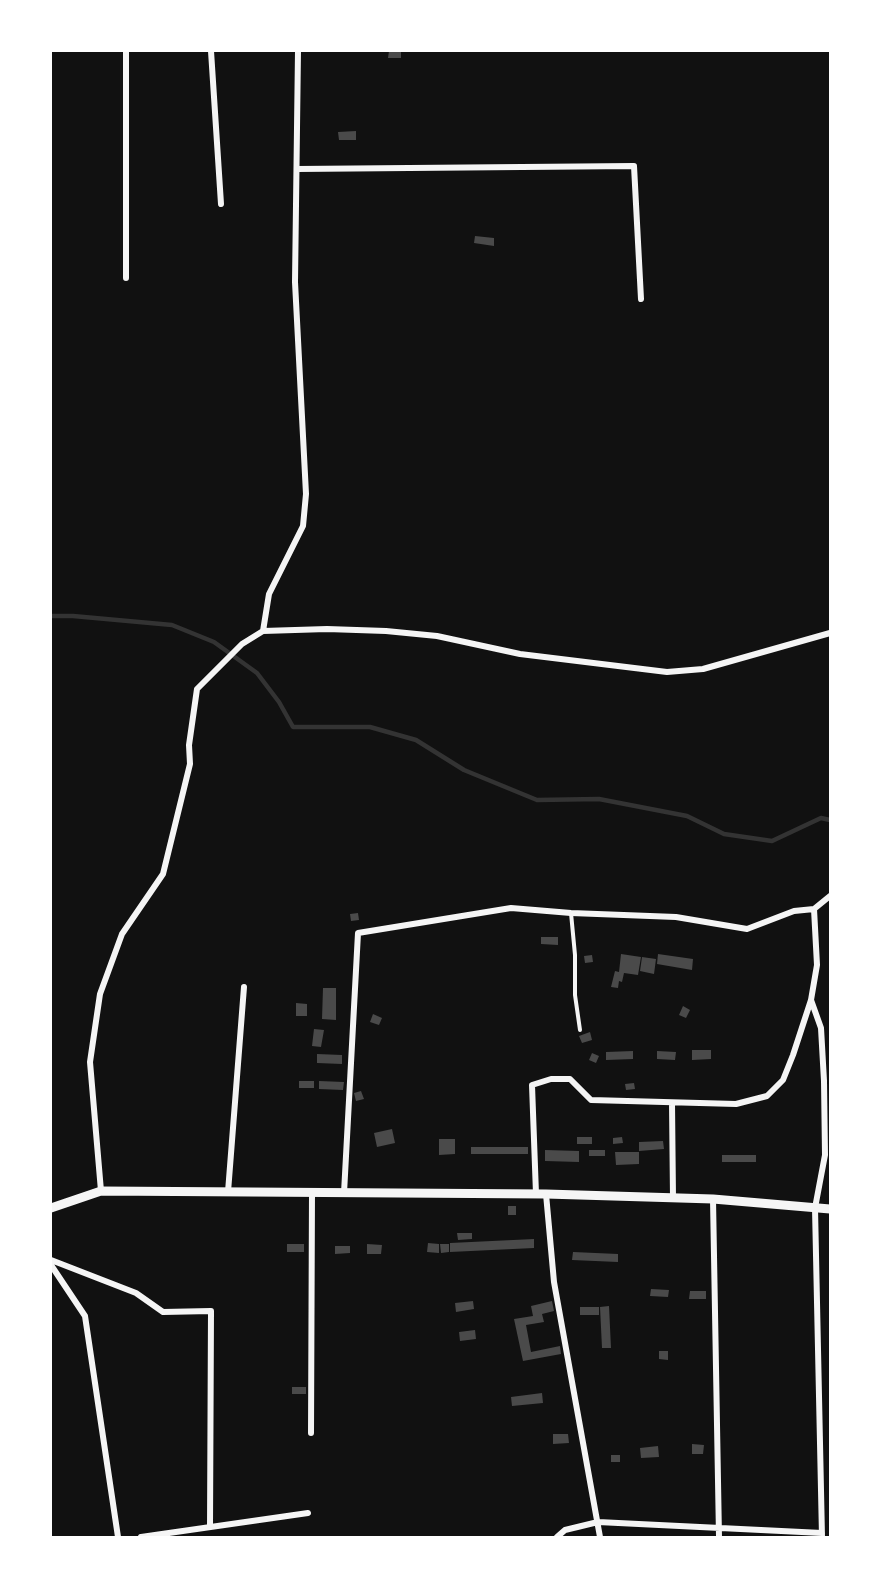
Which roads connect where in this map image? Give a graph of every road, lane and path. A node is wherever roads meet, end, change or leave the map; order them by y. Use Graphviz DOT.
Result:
graph roads {
  1 [pos="126,51"];
  2 [pos="211,51"];
  3 [pos="298,51"];
  4 [pos="297,169"];
  5 [pos="221,204"];
  6 [pos="126,278"];
  7 [pos="641,299"];
  8 [pos="263,631"];
  9 [pos="830,633"];
  10 [pos="830,896"];
  11 [pos="814,909"];
  12 [pos="571,913"];
  13 [pos="244,987"];
  14 [pos="811,1000"];
  15 [pos="580,1030"];
  16 [pos="672,1104"];
  17 [pos="101,1191"];
  18 [pos="228,1192"];
  19 [pos="312,1192"];
  20 [pos="344,1193"];
  21 [pos="541,1194"];
  22 [pos="673,1198"];
  23 [pos="713,1199"];
  24 [pos="51,1208"];
  25 [pos="815,1208"];
  26 [pos="830,1209"];
  27 [pos="51,1260"];
  28 [pos="51,1265"];
  29 [pos="311,1433"];
  30 [pos="308,1513"];
  31 [pos="598,1522"];
  32 [pos="210,1527"];
  33 [pos="718,1528"];
  34 [pos="822,1535"];
  35 [pos="118,1537"];
  36 [pos="141,1537"];
  37 [pos="557,1537"];
  38 [pos="600,1537"];
  39 [pos="719,1537"];
  1 -- 6 [label="street"];
  2 -- 5 [label="street"];
  3 -- 4 [label="street"];
  4 -- 7 [label="street"];
  4 -- 8 [label="street"];
  8 -- 9 [label="street"];
  8 -- 17 [label="street"];
  10 -- 11 [label="street"];
  11 -- 12 [label="street"];
  11 -- 14 [label="street"];
  12 -- 15 [label="lane"];
  12 -- 20 [label="street"];
  13 -- 18 [label="street"];
  14 -- 16 [label="street"];
  14 -- 25 [label="street"];
  16 -- 21 [label="street"];
  16 -- 22 [label="street"];
  17 -- 18 [label="street"];
  17 -- 24 [label="street"];
  18 -- 19 [label="street"];
  19 -- 20 [label="street"];
  19 -- 29 [label="street"];
  20 -- 21 [label="street"];
  21 -- 22 [label="street"];
  21 -- 31 [label="street"];
  22 -- 23 [label="street"];
  23 -- 25 [label="street"];
  23 -- 33 [label="street"];
  25 -- 26 [label="street"];
  25 -- 34 [label="street"];
  27 -- 32 [label="street"];
  28 -- 35 [label="street"];
  30 -- 32 [label="street"];
  31 -- 33 [label="street"];
  31 -- 37 [label="street"];
  31 -- 38 [label="street"];
  32 -- 36 [label="street"];
  33 -- 34 [label="street"];
  33 -- 39 [label="street"];
}
